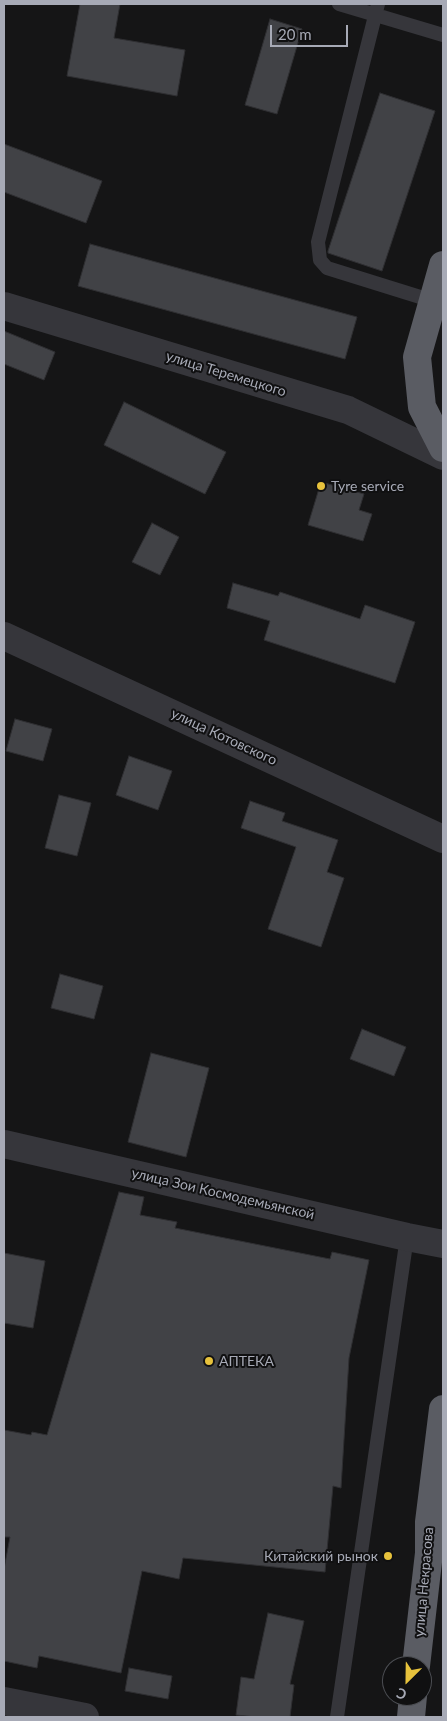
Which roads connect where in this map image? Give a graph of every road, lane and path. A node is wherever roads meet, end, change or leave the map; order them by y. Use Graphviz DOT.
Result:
graph roads {
  1 [pos="339,4"];
  2 [pos="377,9"];
  3 [pos="443,35"];
  4 [pos="443,265"];
  5 [pos="433,302"];
  6 [pos="4,306"];
  7 [pos="443,448"];
  8 [pos="443,456"];
  9 [pos="4,636"];
  10 [pos="443,839"];
  11 [pos="4,1144"];
  12 [pos="407,1237"];
  13 [pos="443,1244"];
  14 [pos="443,1408"];
  15 [pos="434,1578"];
  16 [pos="418,1656"];
  17 [pos="4,1701"];
  18 [pos="85,1717"];
  19 [pos="336,1717"];
  1 -- 2 [label="lane"];
  2 -- 3 [label="lane"];
  2 -- 5 [label="lane"];
  4 -- 5 [label="highway"];
  5 -- 7 [label="highway"];
  6 -- 8 [label="street, улица Теремецкого"];
  9 -- 10 [label="street, улица Котовского"];
  11 -- 12 [label="street, улица Зои Космодемьянской"];
  12 -- 13 [label="street, улица Зои Космодемьянской"];
  12 -- 19 [label="lane"];
  14 -- 15 [label="highway, улица Некрасова"];
  15 -- 16 [label="highway, улица Некрасова"];
  17 -- 18 [label="street"];
}
